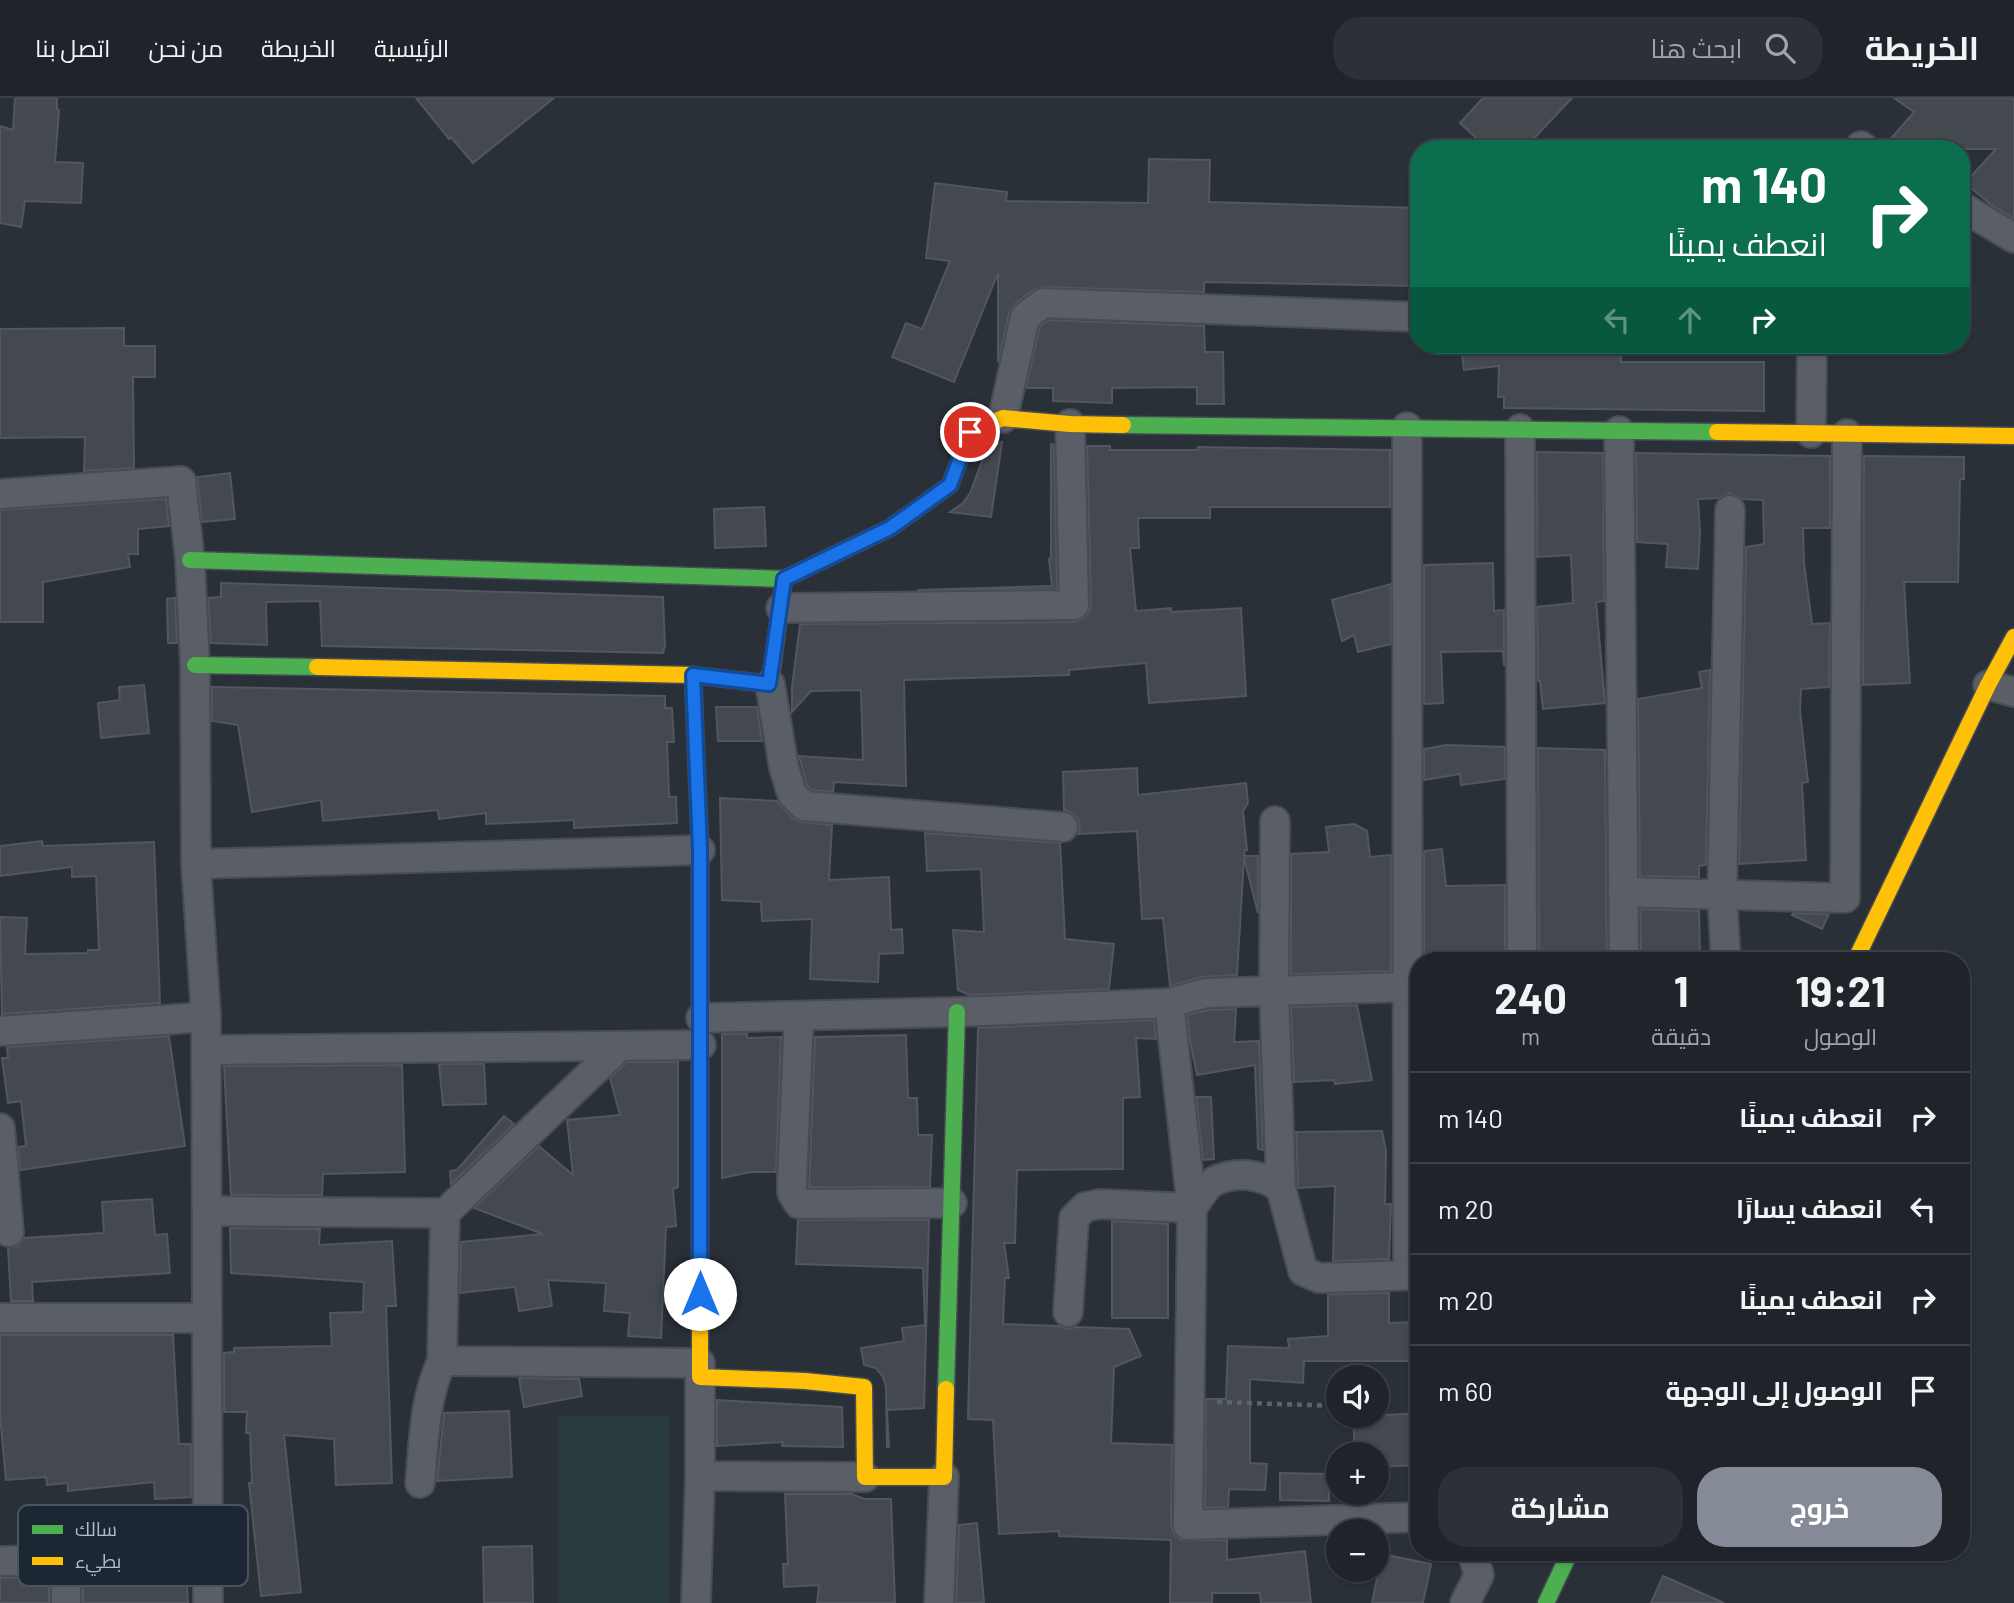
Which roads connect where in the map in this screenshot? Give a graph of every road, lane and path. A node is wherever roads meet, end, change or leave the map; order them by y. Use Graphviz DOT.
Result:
graph roads {
  1 [pos="1970,212"];
  2 [pos="2014,238"];
  3 [pos="1410,317"];
  4 [pos="1812,354"];
  5 [pos="1003,418"];
  6 [pos="1070,424"];
  7 [pos="1407,427"];
  8 [pos="1520,429"];
  9 [pos="1619,431"];
  10 [pos="1811,433"];
  11 [pos="1847,434"];
  12 [pos="2014,436"];
  13 [pos="0,494"];
  14 [pos="1730,510"];
  15 [pos="190,560"];
  16 [pos="784,579"];
  17 [pos="781,608"];
  18 [pos="2014,636"];
  19 [pos="195,665"];
  20 [pos="693,675"];
  21 [pos="769,684"];
  22 [pos="2001,689"];
  23 [pos="1275,821"];
  24 [pos="1063,827"];
  25 [pos="700,850"];
  26 [pos="196,864"];
  27 [pos="1623,892"];
  28 [pos="1722,895"];
  29 [pos="1522,952"];
  30 [pos="1624,952"];
  31 [pos="1725,952"];
  32 [pos="1860,952"];
  33 [pos="1408,987"];
  34 [pos="1275,993"];
  35 [pos="1410,1001"];
  36 [pos="1169,1003"];
  37 [pos="957,1012"];
  38 [pos="799,1016"];
  39 [pos="206,1017"];
  40 [pos="0,1031"];
  41 [pos="701,1031"];
  42 [pos="620,1045"];
  43 [pos="206,1050"];
  44 [pos="0,1128"];
  45 [pos="1281,1188"];
  46 [pos="952,1203"];
  47 [pos="1192,1208"];
  48 [pos="206,1211"];
  49 [pos="444,1213"];
  50 [pos="9,1232"];
  51 [pos="1410,1274"];
  52 [pos="1068,1312"];
  53 [pos="0,1318"];
  54 [pos="207,1318"];
  55 [pos="442,1361"];
  56 [pos="700,1377"];
  57 [pos="1191,1401"];
  58 [pos="1326,1406"];
  59 [pos="700,1476"];
  60 [pos="865,1477"];
  61 [pos="944,1477"];
  62 [pos="420,1483"];
  63 [pos="208,1505"];
  64 [pos="1410,1517"];
  65 [pos="18,1560"];
  66 [pos="0,1561"];
  67 [pos="1475,1561"];
  68 [pos="1566,1561"];
  69 [pos="696,1603"];
  70 [pos="939,1603"];
  71 [pos="1465,1603"];
  72 [pos="1546,1603"];
  1 -- 2 [label="street"];
  3 -- 5 [label="street"];
  4 -- 10 [label="street"];
  5 -- 6 [label="street"];
  5 -- 16 [label="street"];
  6 -- 7 [label="street"];
  6 -- 17 [label="street"];
  7 -- 8 [label="street"];
  7 -- 33 [label="street"];
  8 -- 9 [label="street"];
  8 -- 29 [label="street"];
  9 -- 10 [label="street"];
  9 -- 27 [label="street"];
  10 -- 11 [label="street"];
  11 -- 12 [label="street"];
  11 -- 28 [label="street"];
  13 -- 15 [label="street"];
  14 -- 28 [label="street"];
  15 -- 16 [label="street"];
  15 -- 19 [label="street"];
  16 -- 17 [label="street"];
  17 -- 21 [label="street"];
  18 -- 22 [label="street"];
  19 -- 20 [label="street"];
  19 -- 26 [label="street"];
  20 -- 21 [label="street"];
  20 -- 25 [label="street"];
  21 -- 24 [label="street"];
  22 -- 32 [label="street"];
  23 -- 34 [label="street"];
  25 -- 26 [label="street"];
  25 -- 41 [label="street"];
  26 -- 39 [label="street"];
  27 -- 28 [label="street"];
  27 -- 30 [label="street"];
  28 -- 31 [label="street"];
  33 -- 34 [label="street"];
  33 -- 35 [label="street"];
  34 -- 36 [label="street"];
  34 -- 45 [label="street"];
  36 -- 37 [label="street"];
  36 -- 47 [label="street"];
  37 -- 38 [label="street"];
  37 -- 46 [label="street"];
  38 -- 41 [label="street"];
  38 -- 46 [label="street"];
  39 -- 40 [label="street"];
  39 -- 43 [label="street"];
  41 -- 42 [label="street"];
  41 -- 56 [label="street"];
  42 -- 43 [label="street"];
  42 -- 49 [label="street"];
  43 -- 48 [label="street"];
  44 -- 50 [label="street"];
  45 -- 47 [label="street"];
  45 -- 51 [label="street"];
  46 -- 61 [label="street"];
  47 -- 52 [label="street"];
  47 -- 57 [label="street"];
  48 -- 49 [label="street"];
  48 -- 54 [label="street"];
  49 -- 55 [label="street"];
  53 -- 54 [label="street"];
  54 -- 63 [label="street"];
  55 -- 56 [label="street"];
  55 -- 62 [label="street"];
  56 -- 59 [label="street"];
  56 -- 60 [label="street"];
  57 -- 58 [label="path"];
  57 -- 64 [label="street"];
  59 -- 60 [label="street"];
  59 -- 69 [label="street"];
  60 -- 61 [label="street"];
  61 -- 70 [label="street"];
  65 -- 66 [label="street"];
  67 -- 71 [label="street"];
  68 -- 72 [label="street"];
}
